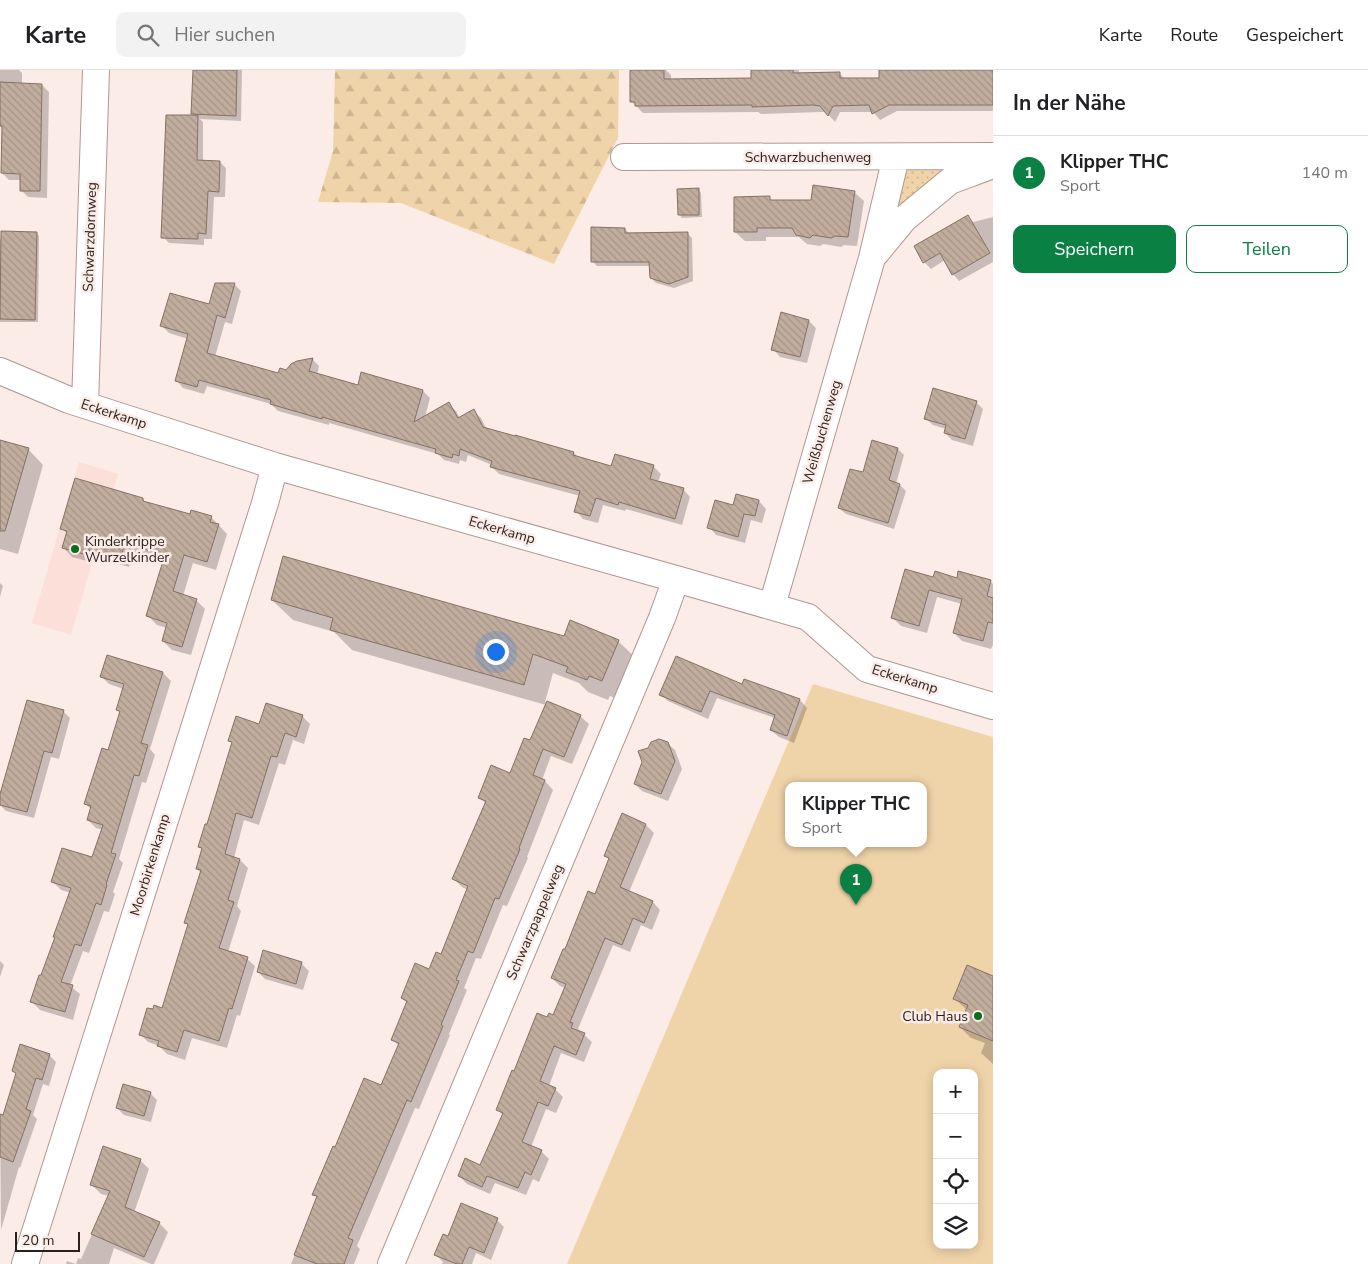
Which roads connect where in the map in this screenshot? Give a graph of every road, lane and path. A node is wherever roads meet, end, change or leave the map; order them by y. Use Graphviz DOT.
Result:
graph roads {
  1 [pos="96,70"];
  2 [pos="993,156"];
  3 [pos="624,157"];
  4 [pos="896,157"];
  5 [pos="993,165"];
  6 [pos="872,258"];
  7 [pos="0,371"];
  8 [pos="84,405"];
  9 [pos="275,466"];
  10 [pos="676,579"];
  11 [pos="772,606"];
  12 [pos="993,706"];
  13 [pos="26,1264"];
  14 [pos="392,1264"];
  1 -- 8 [label="street, Schwarzdornweg"];
  2 -- 4 [label="street, Schwarzbuchenweg"];
  3 -- 4 [label="street, Schwarzbuchenweg"];
  4 -- 6 [label="street, Weißbuchenweg"];
  5 -- 6 [label="street, Weißbuchenweg"];
  6 -- 11 [label="street, Weißbuchenweg"];
  7 -- 8 [label="street, Eckerkamp"];
  8 -- 9 [label="street, Eckerkamp"];
  9 -- 10 [label="street, Eckerkamp"];
  9 -- 13 [label="street, Moorbirkenkamp"];
  10 -- 11 [label="street, Eckerkamp"];
  10 -- 14 [label="street, Schwarzpappelweg"];
  11 -- 12 [label="street, Eckerkamp"];
}
